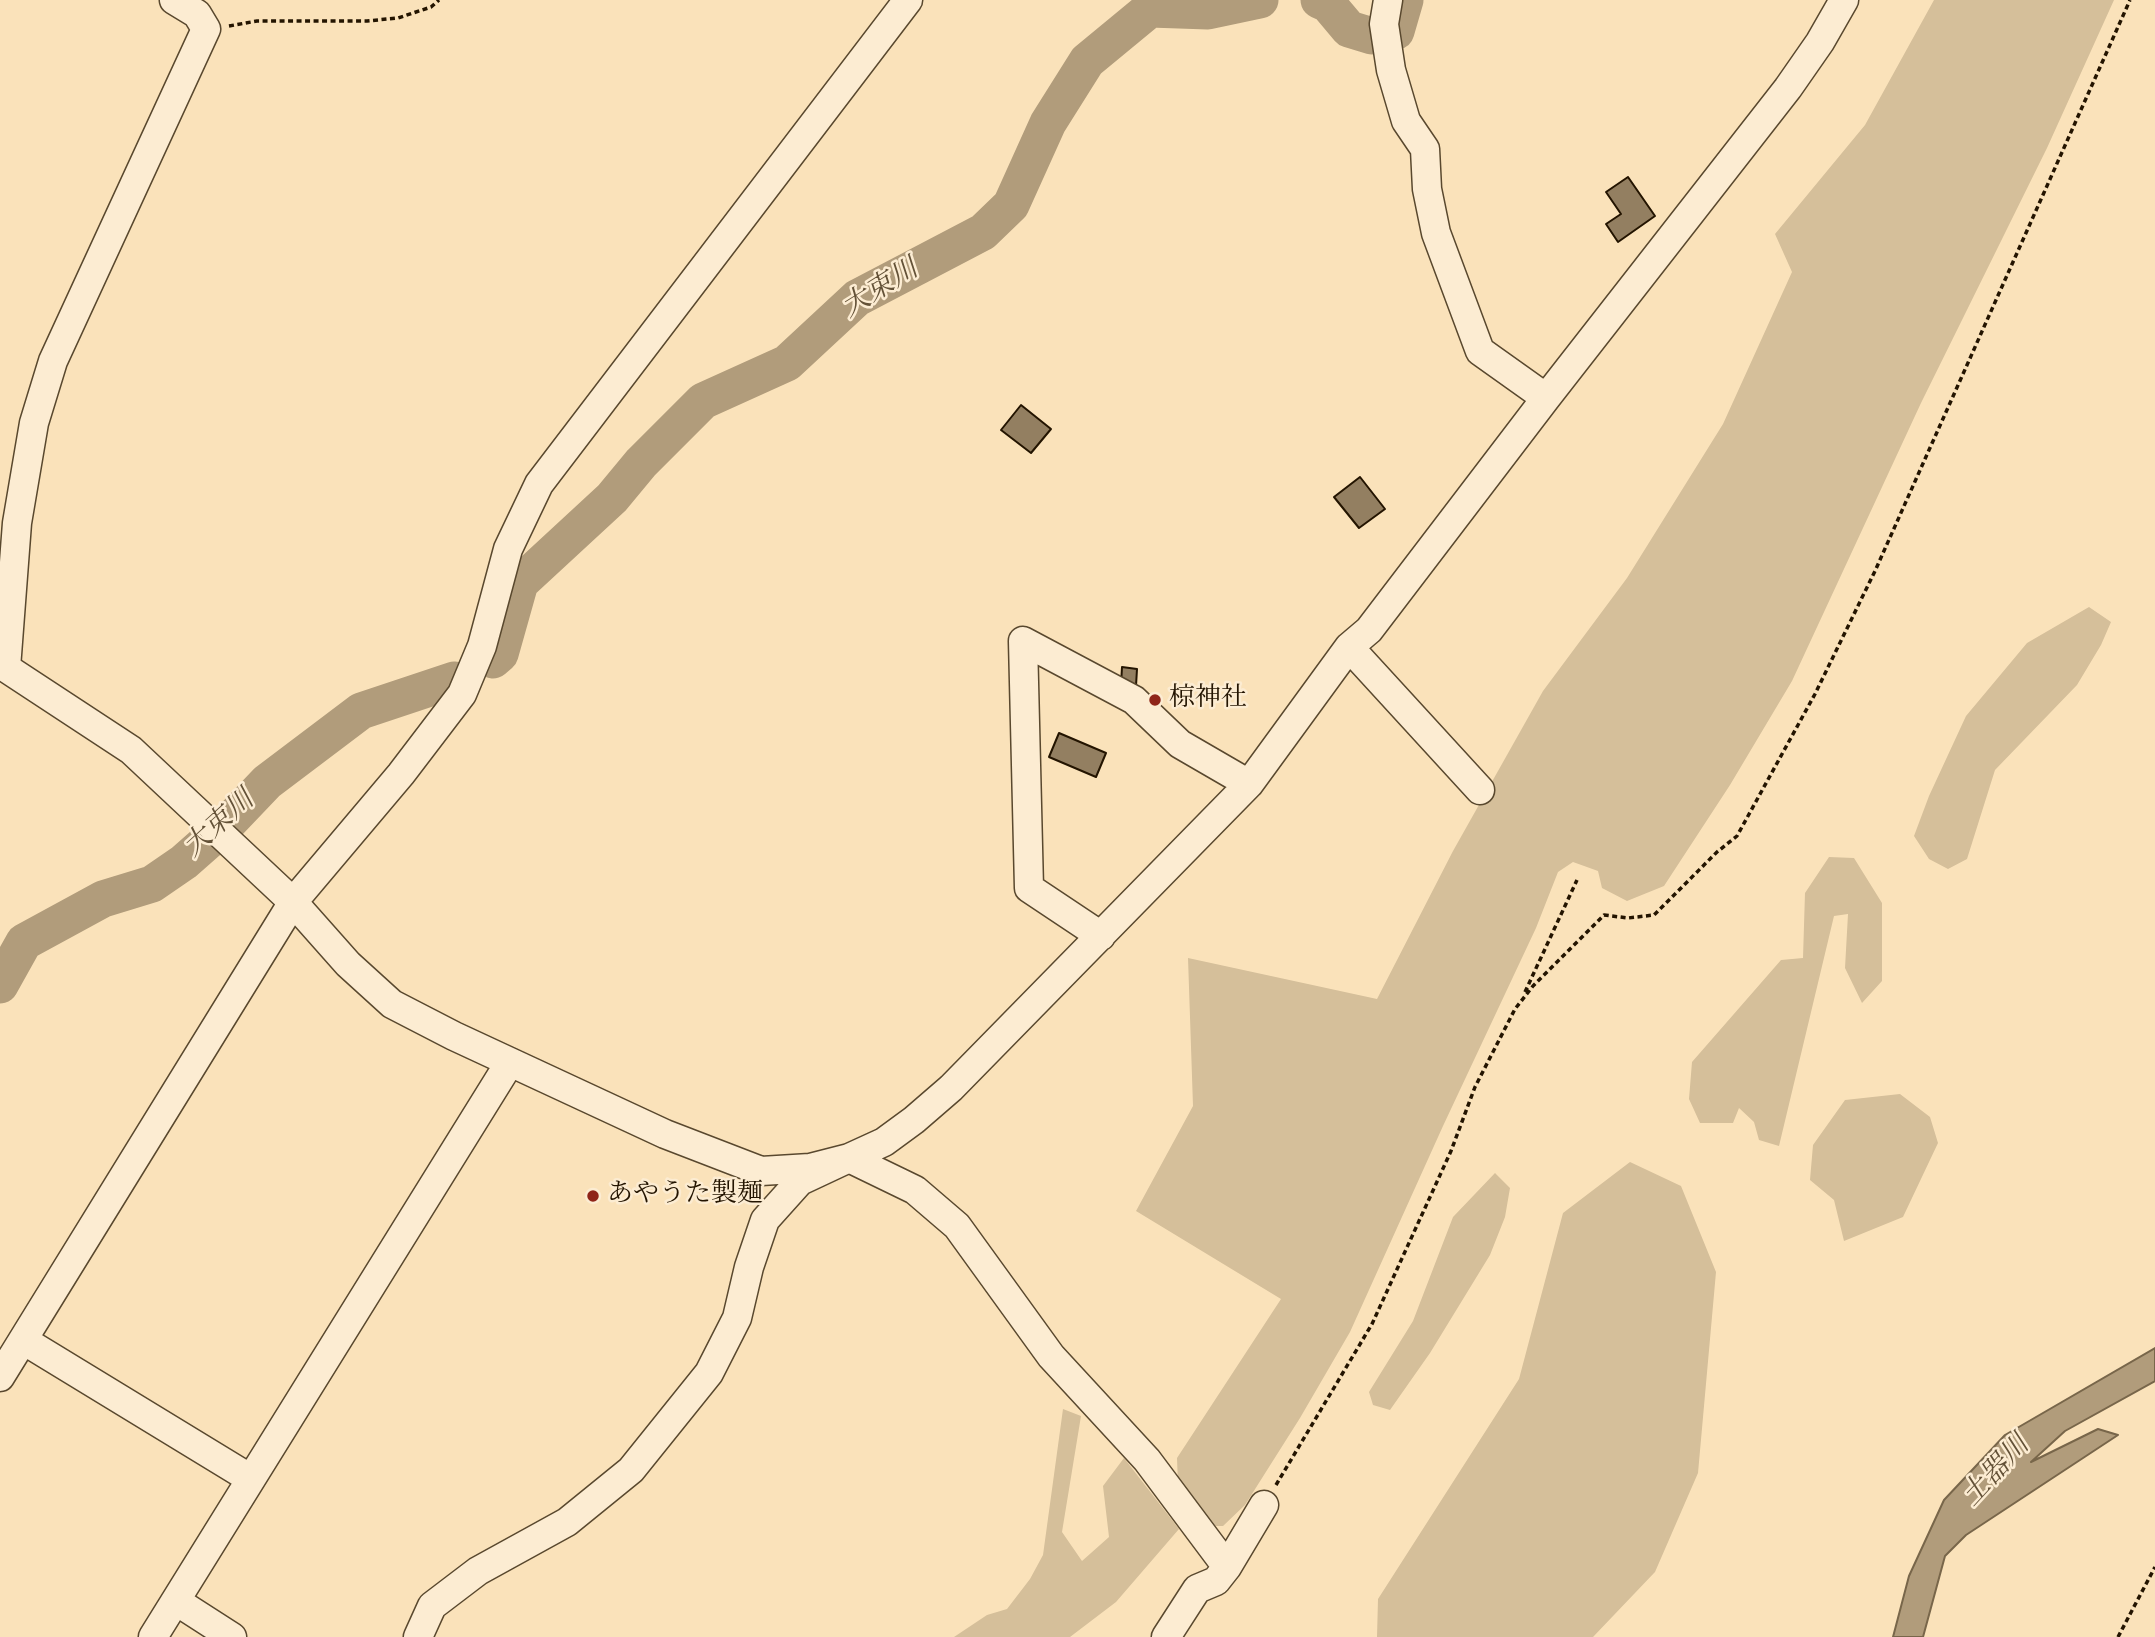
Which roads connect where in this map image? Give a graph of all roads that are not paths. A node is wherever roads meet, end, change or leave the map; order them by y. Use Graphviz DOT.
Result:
graph roads {
  1 [pos="908,0"];
  2 [pos="1844,0"];
  3 [pos="195,11"];
  4 [pos="1386,21"];
  5 [pos="1546,398"];
  6 [pos="1349,648"];
  7 [pos="3,666"];
  8 [pos="1249,784"];
  9 [pos="1480,790"];
  10 [pos="293,902"];
  11 [pos="1101,936"];
  12 [pos="510,1062"];
  13 [pos="849,1158"];
  14 [pos="23,1340"];
  15 [pos="0,1377"];
  16 [pos="251,1479"];
  17 [pos="1264,1505"];
  18 [pos="1227,1567"];
  19 [pos="176,1601"];
  20 [pos="153,1637"];
  21 [pos="232,1637"];
  22 [pos="418,1637"];
  23 [pos="1166,1637"];
  1 -- 10 [label="street"];
  2 -- 5 [label="street"];
  3 -- 7 [label="street"];
  4 -- 5 [label="street"];
  5 -- 6 [label="street"];
  6 -- 8 [label="street"];
  6 -- 9 [label="street"];
  7 -- 10 [label="street"];
  8 -- 11 [label="street"];
  8 -- 11 [label="street"];
  10 -- 12 [label="street"];
  10 -- 14 [label="street"];
  11 -- 13 [label="street"];
  12 -- 13 [label="street"];
  12 -- 16 [label="street"];
  13 -- 18 [label="street"];
  13 -- 22 [label="street"];
  14 -- 15 [label="street"];
  14 -- 16 [label="street"];
  16 -- 19 [label="street"];
  17 -- 18 [label="street"];
  18 -- 23 [label="street"];
  19 -- 20 [label="street"];
  19 -- 21 [label="street"];
}
